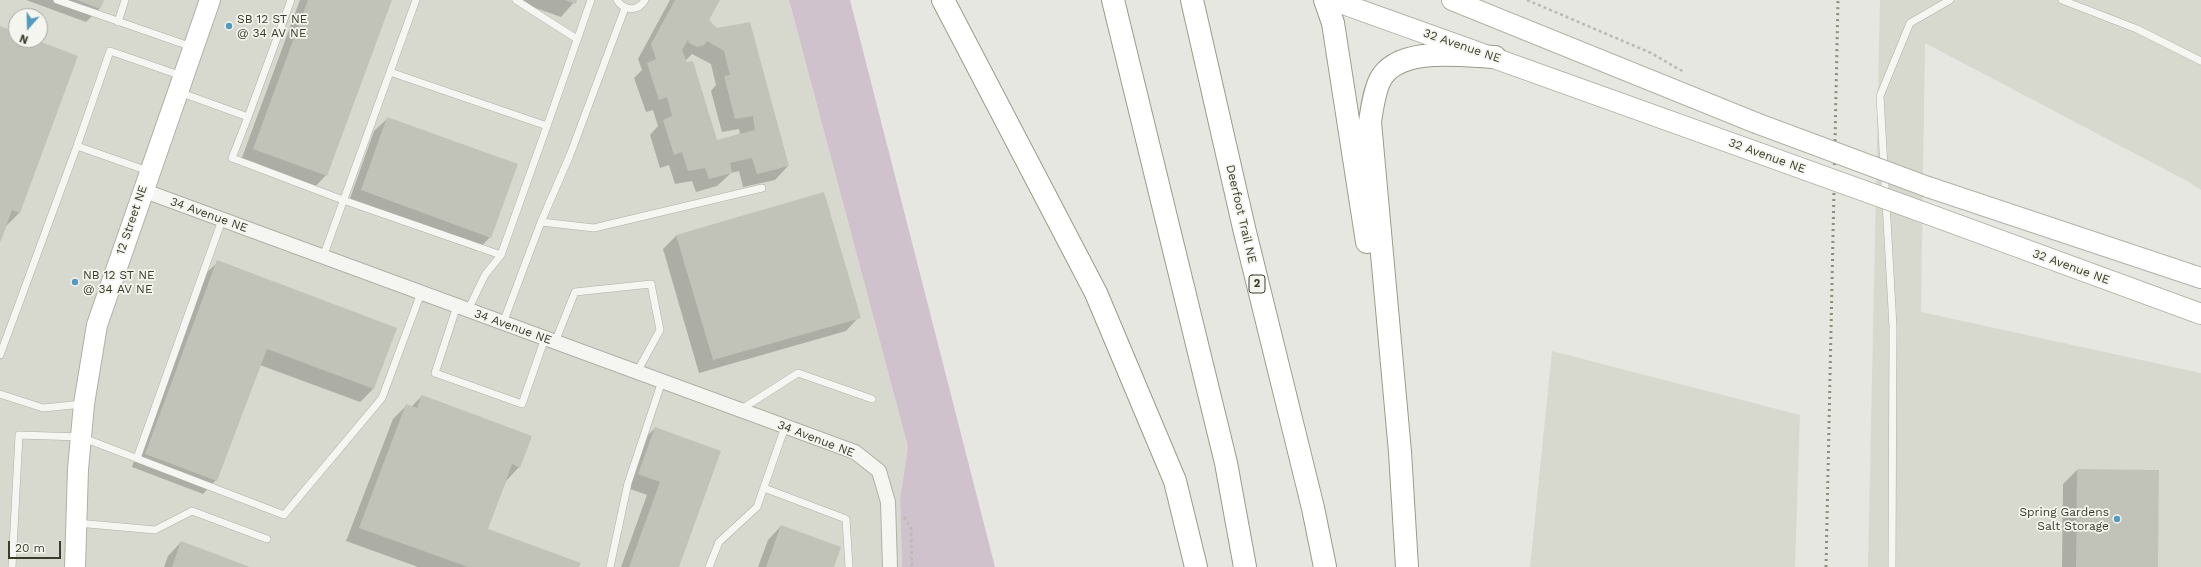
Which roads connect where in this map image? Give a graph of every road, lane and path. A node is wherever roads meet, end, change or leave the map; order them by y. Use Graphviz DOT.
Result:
graph roads {
  1 [pos="57,0"];
  2 [pos="125,0"];
  3 [pos="210,0"];
  4 [pos="291,0"];
  5 [pos="416,0"];
  6 [pos="516,0"];
  7 [pos="591,0"];
  8 [pos="617,0"];
  9 [pos="645,0"];
  10 [pos="1113,0"];
  11 [pos="1192,0"];
  12 [pos="1325,0"];
  13 [pos="1332,0"];
  14 [pos="1452,0"];
  15 [pos="1527,0"];
  16 [pos="1950,0"];
  17 [pos="2062,0"];
  18 [pos="944,2"];
  19 [pos="625,8"];
  20 [pos="118,22"];
  21 [pos="577,39"];
  22 [pos="192,47"];
  23 [pos="1495,57"];
  24 [pos="2201,61"];
  25 [pos="390,72"];
  26 [pos="1691,76"];
  27 [pos="180,84"];
  28 [pos="248,117"];
  29 [pos="547,126"];
  30 [pos="77,146"];
  31 [pos="146,181"];
  32 [pos="762,188"];
  33 [pos="343,200"];
  34 [pos="222,220"];
  35 [pos="541,222"];
  36 [pos="501,255"];
  37 [pos="323,257"];
  38 [pos="2201,278"];
  39 [pos="421,293"];
  40 [pos="463,308"];
  41 [pos="2201,314"];
  42 [pos="503,323"];
  43 [pos="550,340"];
  44 [pos="0,355"];
  45 [pos="637,372"];
  46 [pos="662,382"];
  47 [pos="0,394"];
  48 [pos="872,399"];
  49 [pos="84,404"];
  50 [pos="740,410"];
  51 [pos="785,427"];
  52 [pos="81,436"];
  53 [pos="1400,452"];
  54 [pos="137,458"];
  55 [pos="764,488"];
  56 [pos="889,516"];
  57 [pos="76,523"];
  58 [pos="267,539"];
  59 [pos="12,567"];
  60 [pos="75,567"];
  61 [pos="610,567"];
  62 [pos="709,567"];
  63 [pos="849,567"];
  64 [pos="890,567"];
  65 [pos="912,567"];
  66 [pos="1196,567"];
  67 [pos="1245,567"];
  68 [pos="1325,567"];
  69 [pos="1406,567"];
  70 [pos="1892,567"];
  1 -- 20 [label="lane"];
  2 -- 20 [label="lane"];
  3 -- 22 [label="main road, 12 Street NE"];
  4 -- 28 [label="lane"];
  5 -- 25 [label="lane"];
  6 -- 21 [label="lane"];
  7 -- 21 [label="lane"];
  8 -- 19 [label="lane"];
  9 -- 19 [label="lane"];
  10 -- 67 [label="highway"];
  11 -- 68 [label="highway, Deerfoot Trail NE / 2"];
  12 -- 53 [label="highway"];
  13 -- 23 [label="main road, 32 Avenue NE"];
  14 -- 38 [label="main road, bridge"];
  15 -- 26 [label="path"];
  16 -- 70 [label="lane"];
  17 -- 24 [label="lane"];
  18 -- 66 [label="highway"];
  19 -- 35 [label="lane"];
  20 -- 22 [label="lane"];
  21 -- 29 [label="lane"];
  22 -- 27 [label="main road, 12 Street NE"];
  23 -- 41 [label="main road, 32 Avenue NE, bridge"];
  23 -- 53 [label="highway"];
  25 -- 29 [label="lane"];
  25 -- 33 [label="lane"];
  27 -- 28 [label="lane"];
  27 -- 30 [label="lane"];
  27 -- 31 [label="main road, 12 Street NE"];
  28 -- 33 [label="lane"];
  29 -- 36 [label="lane"];
  30 -- 31 [label="lane"];
  30 -- 44 [label="lane"];
  31 -- 34 [label="street, 34 Avenue NE"];
  31 -- 49 [label="main road, 12 Street NE"];
  32 -- 35 [label="lane"];
  33 -- 36 [label="lane"];
  33 -- 37 [label="lane"];
  34 -- 37 [label="street, 34 Avenue NE"];
  34 -- 54 [label="lane"];
  35 -- 42 [label="lane"];
  36 -- 40 [label="lane"];
  37 -- 39 [label="street, 34 Avenue NE"];
  39 -- 40 [label="street, 34 Avenue NE"];
  39 -- 54 [label="lane"];
  40 -- 42 [label="street, 34 Avenue NE"];
  40 -- 43 [label="lane"];
  42 -- 43 [label="street, 34 Avenue NE"];
  43 -- 45 [label="street, 34 Avenue NE"];
  43 -- 45 [label="lane"];
  45 -- 46 [label="street, 34 Avenue NE"];
  46 -- 50 [label="street, 34 Avenue NE"];
  46 -- 61 [label="lane"];
  47 -- 49 [label="lane"];
  48 -- 50 [label="lane"];
  49 -- 52 [label="main road, 12 Street NE"];
  50 -- 51 [label="street, 34 Avenue NE"];
  51 -- 55 [label="lane"];
  51 -- 56 [label="street, 34 Avenue NE"];
  52 -- 54 [label="lane"];
  52 -- 57 [label="main road, 12 Street NE"];
  52 -- 59 [label="lane"];
  53 -- 69 [label="highway"];
  55 -- 62 [label="lane"];
  55 -- 63 [label="lane"];
  56 -- 64 [label="street"];
  56 -- 65 [label="path"];
  57 -- 58 [label="lane"];
  57 -- 60 [label="main road, 12 Street NE"];
}
